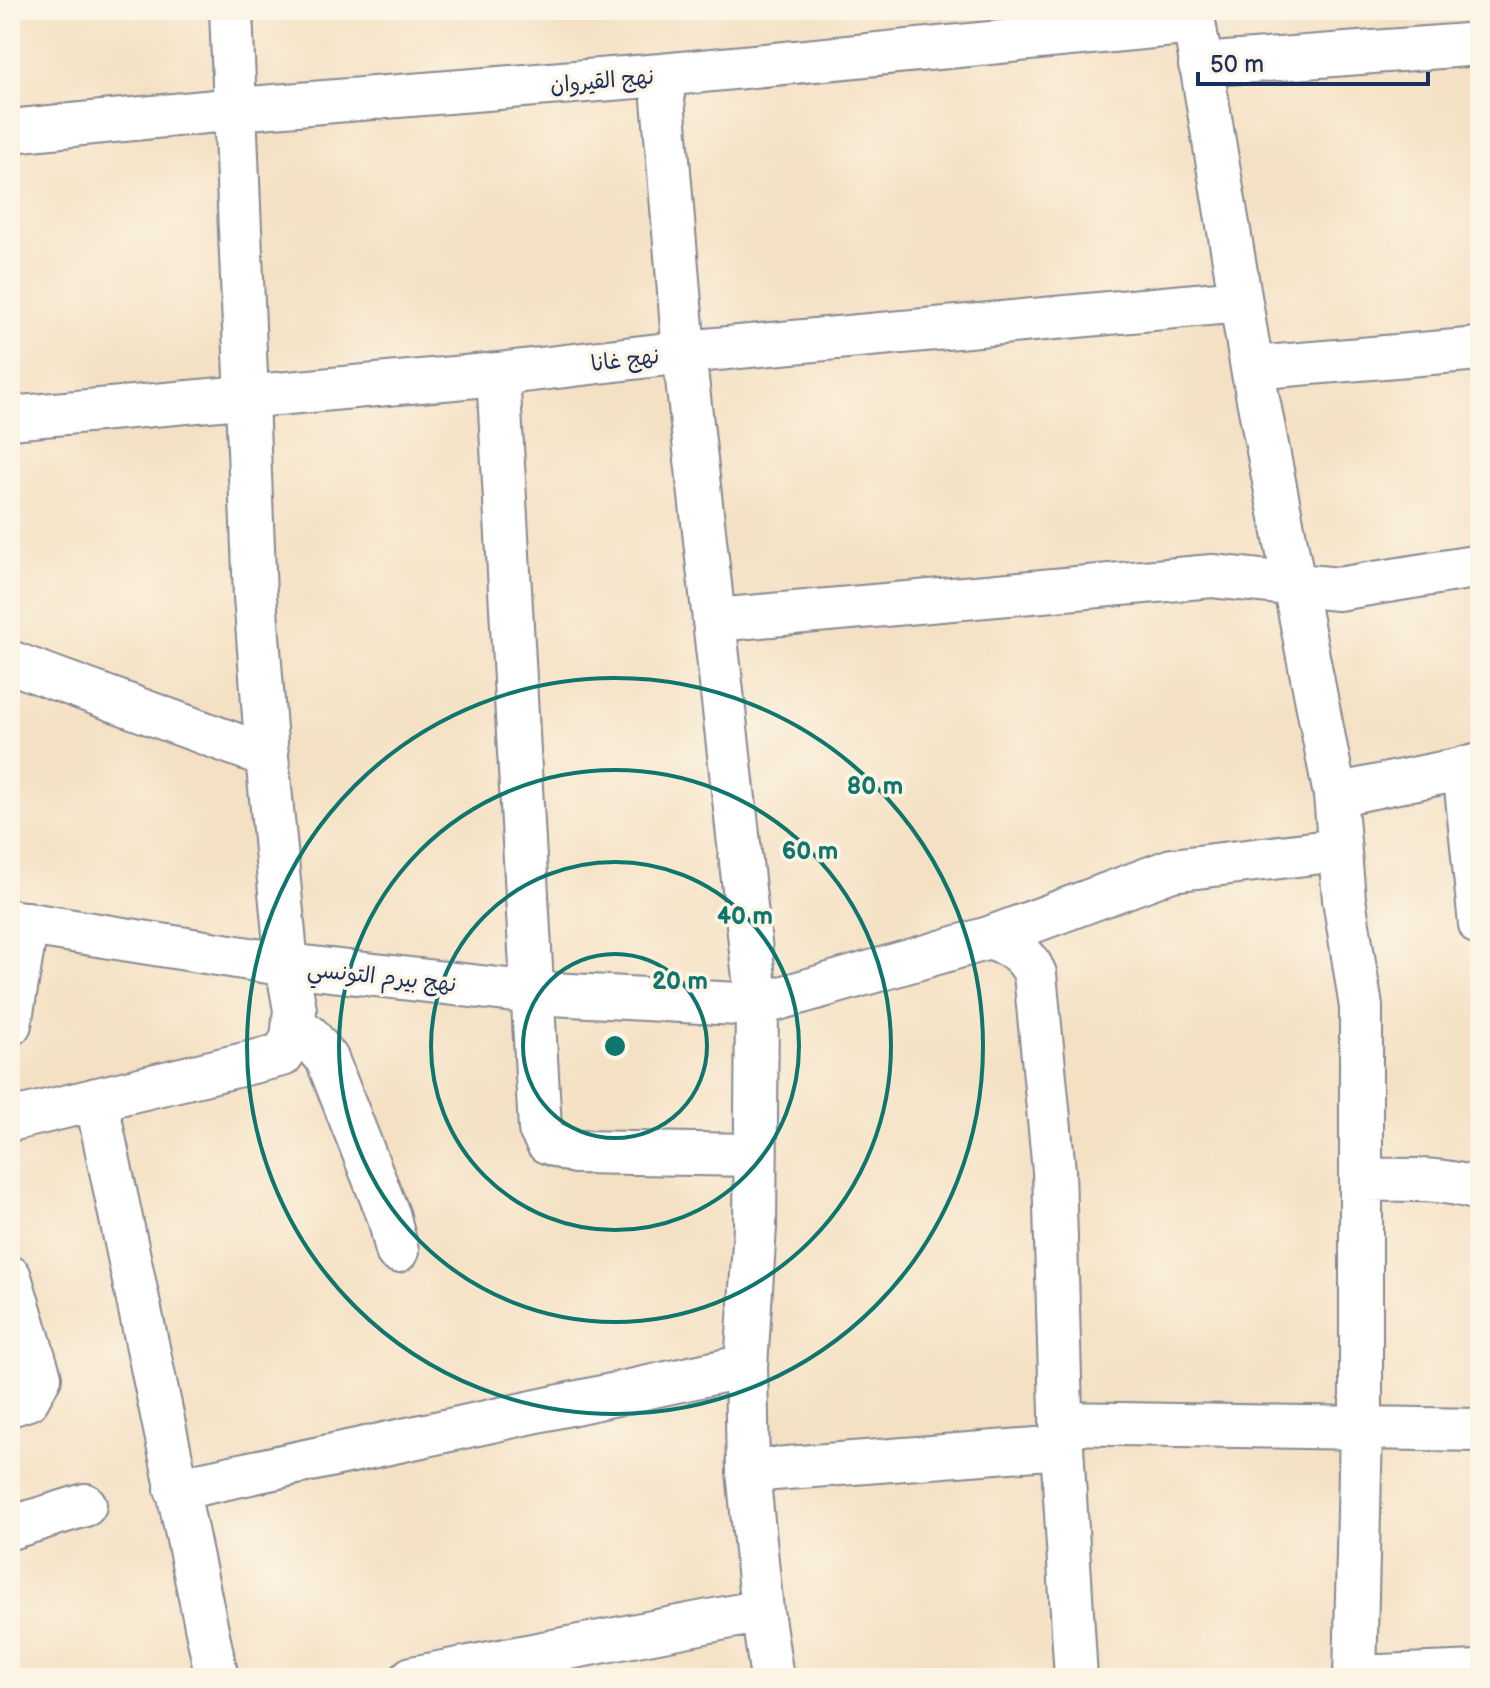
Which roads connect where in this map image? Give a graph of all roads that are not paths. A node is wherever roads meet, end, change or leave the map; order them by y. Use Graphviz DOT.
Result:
graph roads {
  1 [pos="231,10"];
  2 [pos="1193,16"];
  3 [pos="1480,44"];
  4 [pos="1200,65"];
  5 [pos="661,75"];
  6 [pos="236,109"];
  7 [pos="10,131"];
  8 [pos="1240,301"];
  9 [pos="1480,349"];
  10 [pos="684,352"];
  11 [pos="1252,368"];
  12 [pos="498,374"];
  13 [pos="249,397"];
  14 [pos="10,418"];
  15 [pos="1480,566"];
  16 [pos="1294,586"];
  17 [pos="715,620"];
  18 [pos="10,662"];
  19 [pos="267,756"];
  20 [pos="1472,767"];
  21 [pos="1335,795"];
  22 [pos="1338,850"];
  23 [pos="18,922"];
  24 [pos="1480,924"];
  25 [pos="989,938"];
  26 [pos="287,965"];
  27 [pos="533,993"];
  28 [pos="757,1005"];
  29 [pos="10,1024"];
  30 [pos="294,1025"];
  31 [pos="96,1099"];
  32 [pos="10,1120"];
  33 [pos="754,1155"];
  34 [pos="1363,1180"];
  35 [pos="1480,1190"];
  36 [pos="397,1251"];
  37 [pos="10,1277"];
  38 [pos="746,1366"];
  39 [pos="10,1405"];
  40 [pos="1361,1429"];
  41 [pos="1480,1430"];
  42 [pos="1061,1435"];
  43 [pos="748,1471"];
  44 [pos="176,1489"];
  45 [pos="85,1505"];
  46 [pos="10,1528"];
  47 [pos="762,1611"];
  48 [pos="1480,1672"];
  49 [pos="217,1678"];
  50 [pos="412,1678"];
  51 [pos="772,1678"];
  52 [pos="1076,1678"];
  53 [pos="1355,1678"];
  1 -- 6 [label="street"];
  2 -- 4 [label="street"];
  2 -- 5 [label="street, نهج القيروان"];
  3 -- 4 [label="street"];
  4 -- 8 [label="street"];
  5 -- 6 [label="street, نهج القيروان"];
  5 -- 10 [label="street"];
  6 -- 7 [label="street, نهج القيروان"];
  6 -- 13 [label="street"];
  8 -- 10 [label="street, نهج غانا"];
  8 -- 11 [label="street"];
  9 -- 11 [label="street"];
  10 -- 12 [label="street, نهج غانا"];
  10 -- 17 [label="street"];
  11 -- 16 [label="street"];
  12 -- 13 [label="street, نهج غانا"];
  12 -- 27 [label="street"];
  13 -- 14 [label="street, نهج غانا"];
  13 -- 19 [label="street"];
  15 -- 16 [label="street"];
  16 -- 17 [label="street"];
  16 -- 21 [label="street"];
  17 -- 28 [label="street"];
  18 -- 19 [label="street"];
  19 -- 26 [label="street"];
  20 -- 21 [label="street"];
  20 -- 24 [label="street"];
  21 -- 22 [label="street"];
  22 -- 25 [label="street, نهج بيرم التونسي"];
  22 -- 34 [label="street"];
  23 -- 26 [label="street, نهج بيرم التونسي"];
  23 -- 29 [label="street"];
  25 -- 28 [label="street, نهج بيرم التونسي"];
  25 -- 42 [label="street"];
  26 -- 27 [label="street, نهج بيرم التونسي"];
  26 -- 30 [label="street"];
  27 -- 28 [label="street, نهج بيرم التونسي"];
  27 -- 33 [label="street"];
  28 -- 33 [label="street"];
  30 -- 31 [label="street"];
  30 -- 36 [label="street"];
  31 -- 32 [label="street"];
  31 -- 44 [label="street"];
  33 -- 38 [label="street"];
  34 -- 35 [label="street"];
  34 -- 40 [label="street"];
  37 -- 39 [label="street"];
  38 -- 43 [label="street"];
  38 -- 44 [label="street"];
  40 -- 41 [label="street"];
  40 -- 42 [label="street"];
  40 -- 53 [label="street"];
  42 -- 43 [label="street"];
  42 -- 52 [label="street"];
  43 -- 47 [label="street"];
  44 -- 49 [label="street"];
  45 -- 46 [label="street"];
  47 -- 50 [label="street"];
  47 -- 51 [label="street"];
  48 -- 53 [label="street"];
}
